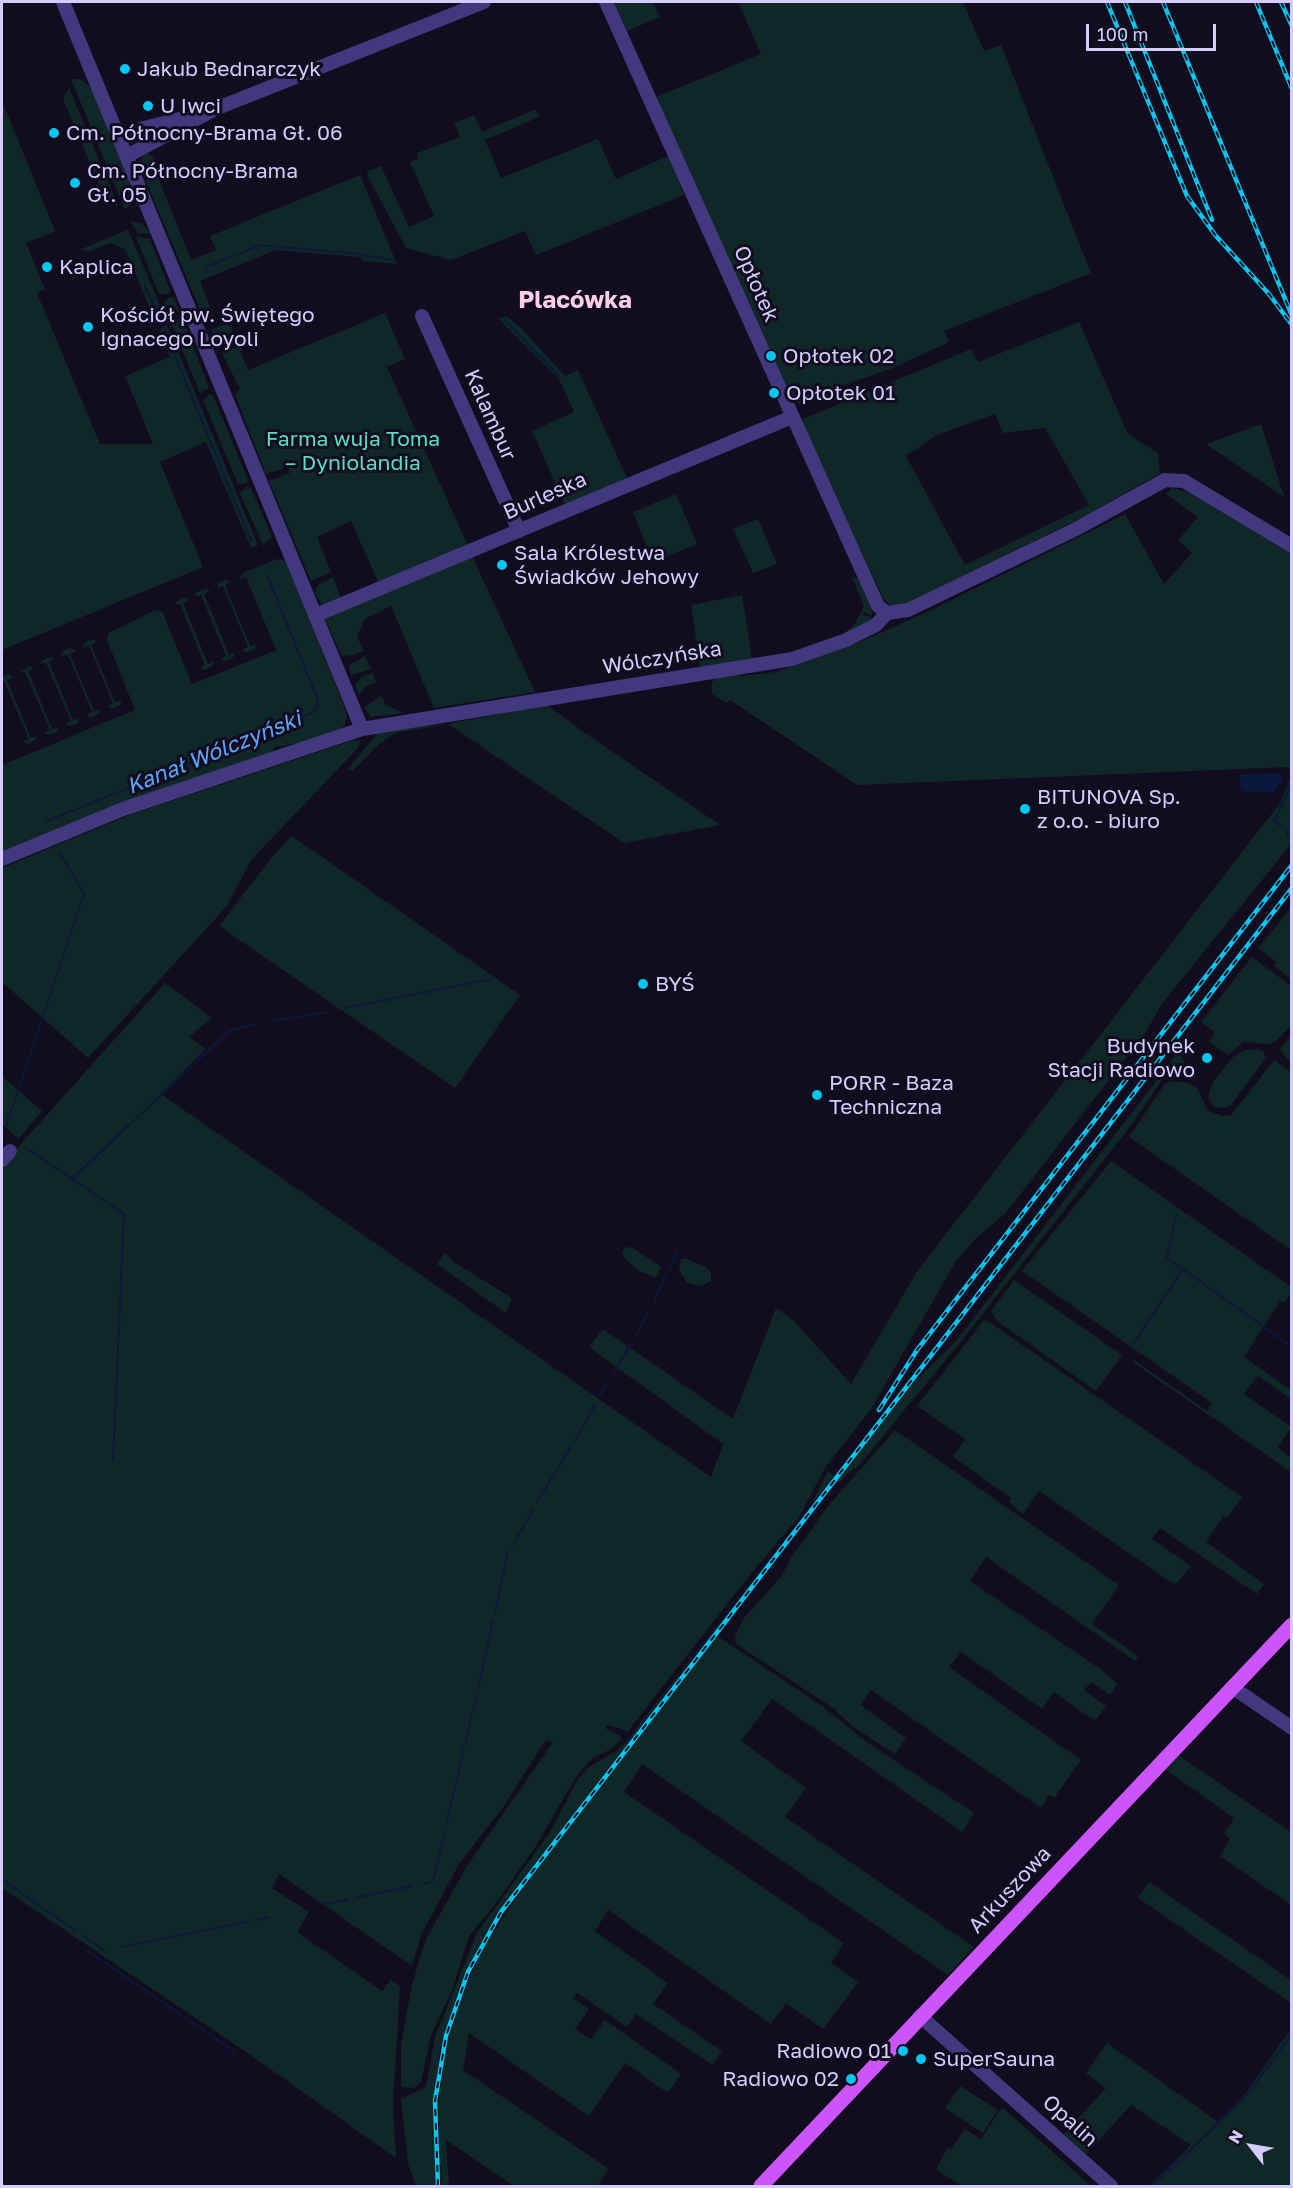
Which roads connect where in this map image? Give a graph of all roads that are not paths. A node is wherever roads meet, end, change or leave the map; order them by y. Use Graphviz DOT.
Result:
graph roads {
  1 [pos="63,2"];
  2 [pos="484,2"];
  3 [pos="606,2"];
  4 [pos="210,111"];
  5 [pos="120,139"];
  6 [pos="127,156"];
  7 [pos="422,316"];
  8 [pos="792,417"];
  9 [pos="519,531"];
  10 [pos="1292,546"];
  11 [pos="887,613"];
  12 [pos="316,615"];
  13 [pos="362,729"];
  14 [pos="2,859"];
  15 [pos="1292,1625"];
  16 [pos="1232,1688"];
  17 [pos="1292,1728"];
  18 [pos="920,2016"];
  19 [pos="761,2187"];
  20 [pos="1111,2187"];
  1 -- 5 [label="street"];
  2 -- 4 [label="street"];
  3 -- 8 [label="street, Opłotek"];
  4 -- 5 [label="street"];
  4 -- 6 [label="street"];
  5 -- 6 [label="street"];
  6 -- 12 [label="street"];
  7 -- 9 [label="street, Kalambur"];
  8 -- 9 [label="street, Burleska"];
  8 -- 11 [label="street, Opłotek"];
  9 -- 12 [label="street, Burleska"];
  10 -- 11 [label="street, Wólczyńska"];
  11 -- 13 [label="street, Wólczyńska"];
  12 -- 13 [label="street"];
  13 -- 14 [label="street, Wólczyńska"];
  15 -- 16 [label="main road, Arkuszowa"];
  16 -- 17 [label="street"];
  16 -- 18 [label="main road, Arkuszowa"];
  18 -- 19 [label="main road, Arkuszowa"];
  18 -- 20 [label="street, Opalin"];
}
